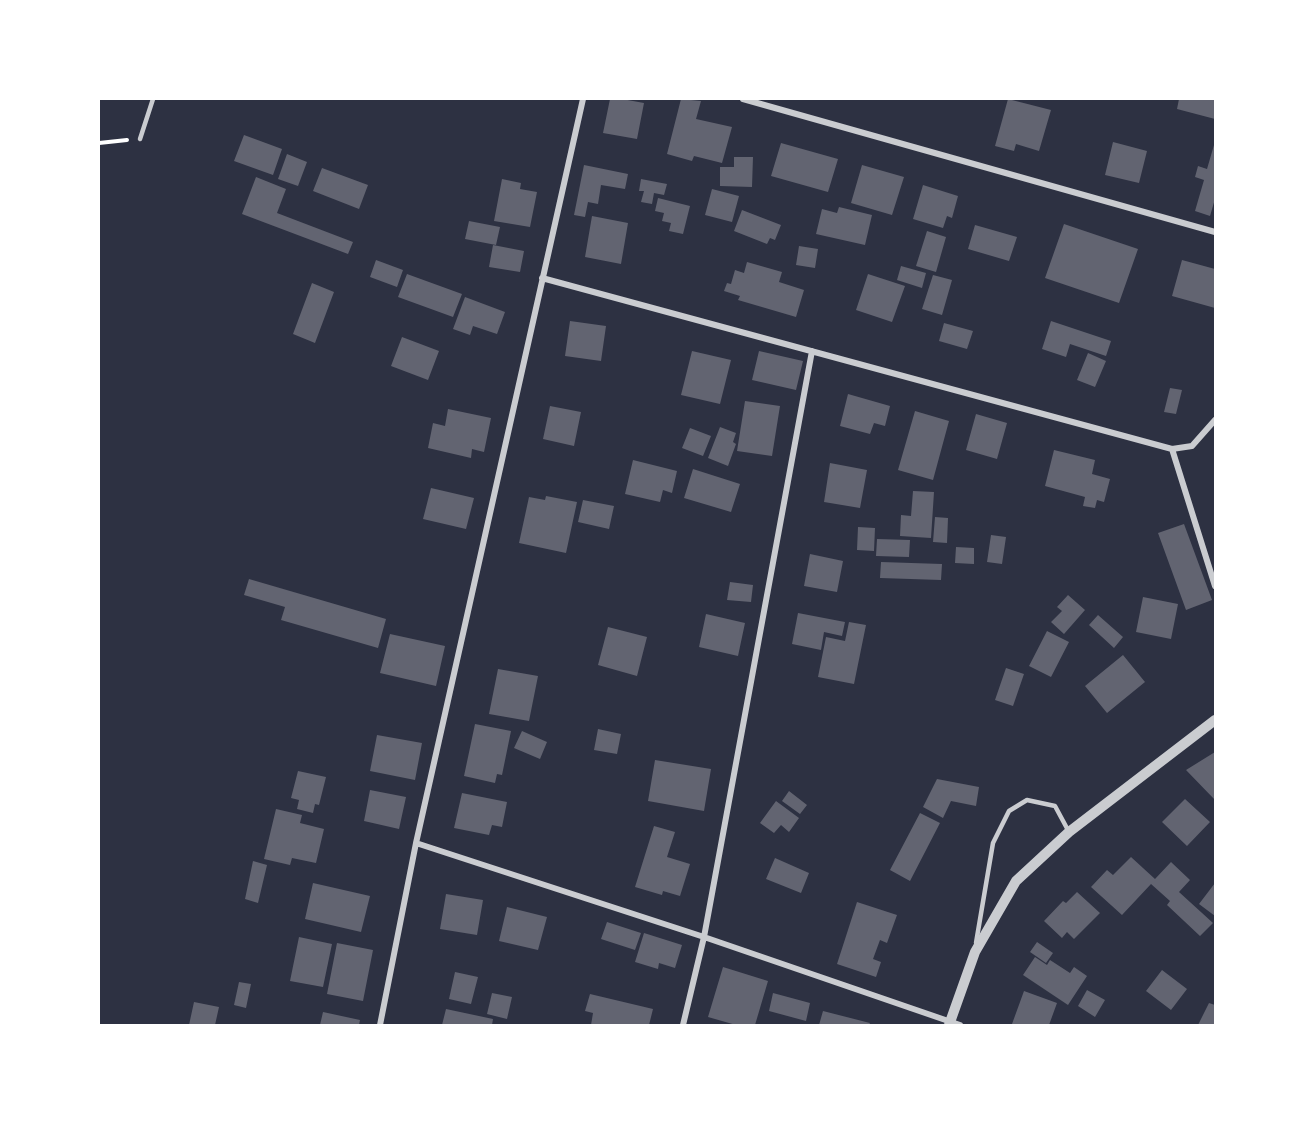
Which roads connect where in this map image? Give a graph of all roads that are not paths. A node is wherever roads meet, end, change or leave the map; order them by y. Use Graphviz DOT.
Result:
graph roads {
  1 [pos="153,99"];
  2 [pos="583,99"];
  3 [pos="743,99"];
  4 [pos="140,139"];
  5 [pos="1215,232"];
  6 [pos="542,278"];
  7 [pos="812,351"];
  8 [pos="1215,420"];
  9 [pos="1172,449"];
  10 [pos="1215,586"];
  11 [pos="1215,720"];
  12 [pos="1069,832"];
  13 [pos="416,843"];
  14 [pos="704,937"];
  15 [pos="975,952"];
  16 [pos="953,1024"];
  17 [pos="380,1025"];
  18 [pos="682,1025"];
  1 -- 4 [label="lane"];
  2 -- 6 [label="street"];
  3 -- 5 [label="street"];
  6 -- 7 [label="street"];
  6 -- 13 [label="street"];
  7 -- 9 [label="street"];
  7 -- 14 [label="street"];
  8 -- 9 [label="street"];
  9 -- 10 [label="street"];
  11 -- 12 [label="street"];
  12 -- 15 [label="street"];
  12 -- 15 [label="lane"];
  13 -- 14 [label="street"];
  13 -- 17 [label="street"];
  14 -- 16 [label="street"];
  14 -- 18 [label="street"];
  15 -- 16 [label="street"];
}
